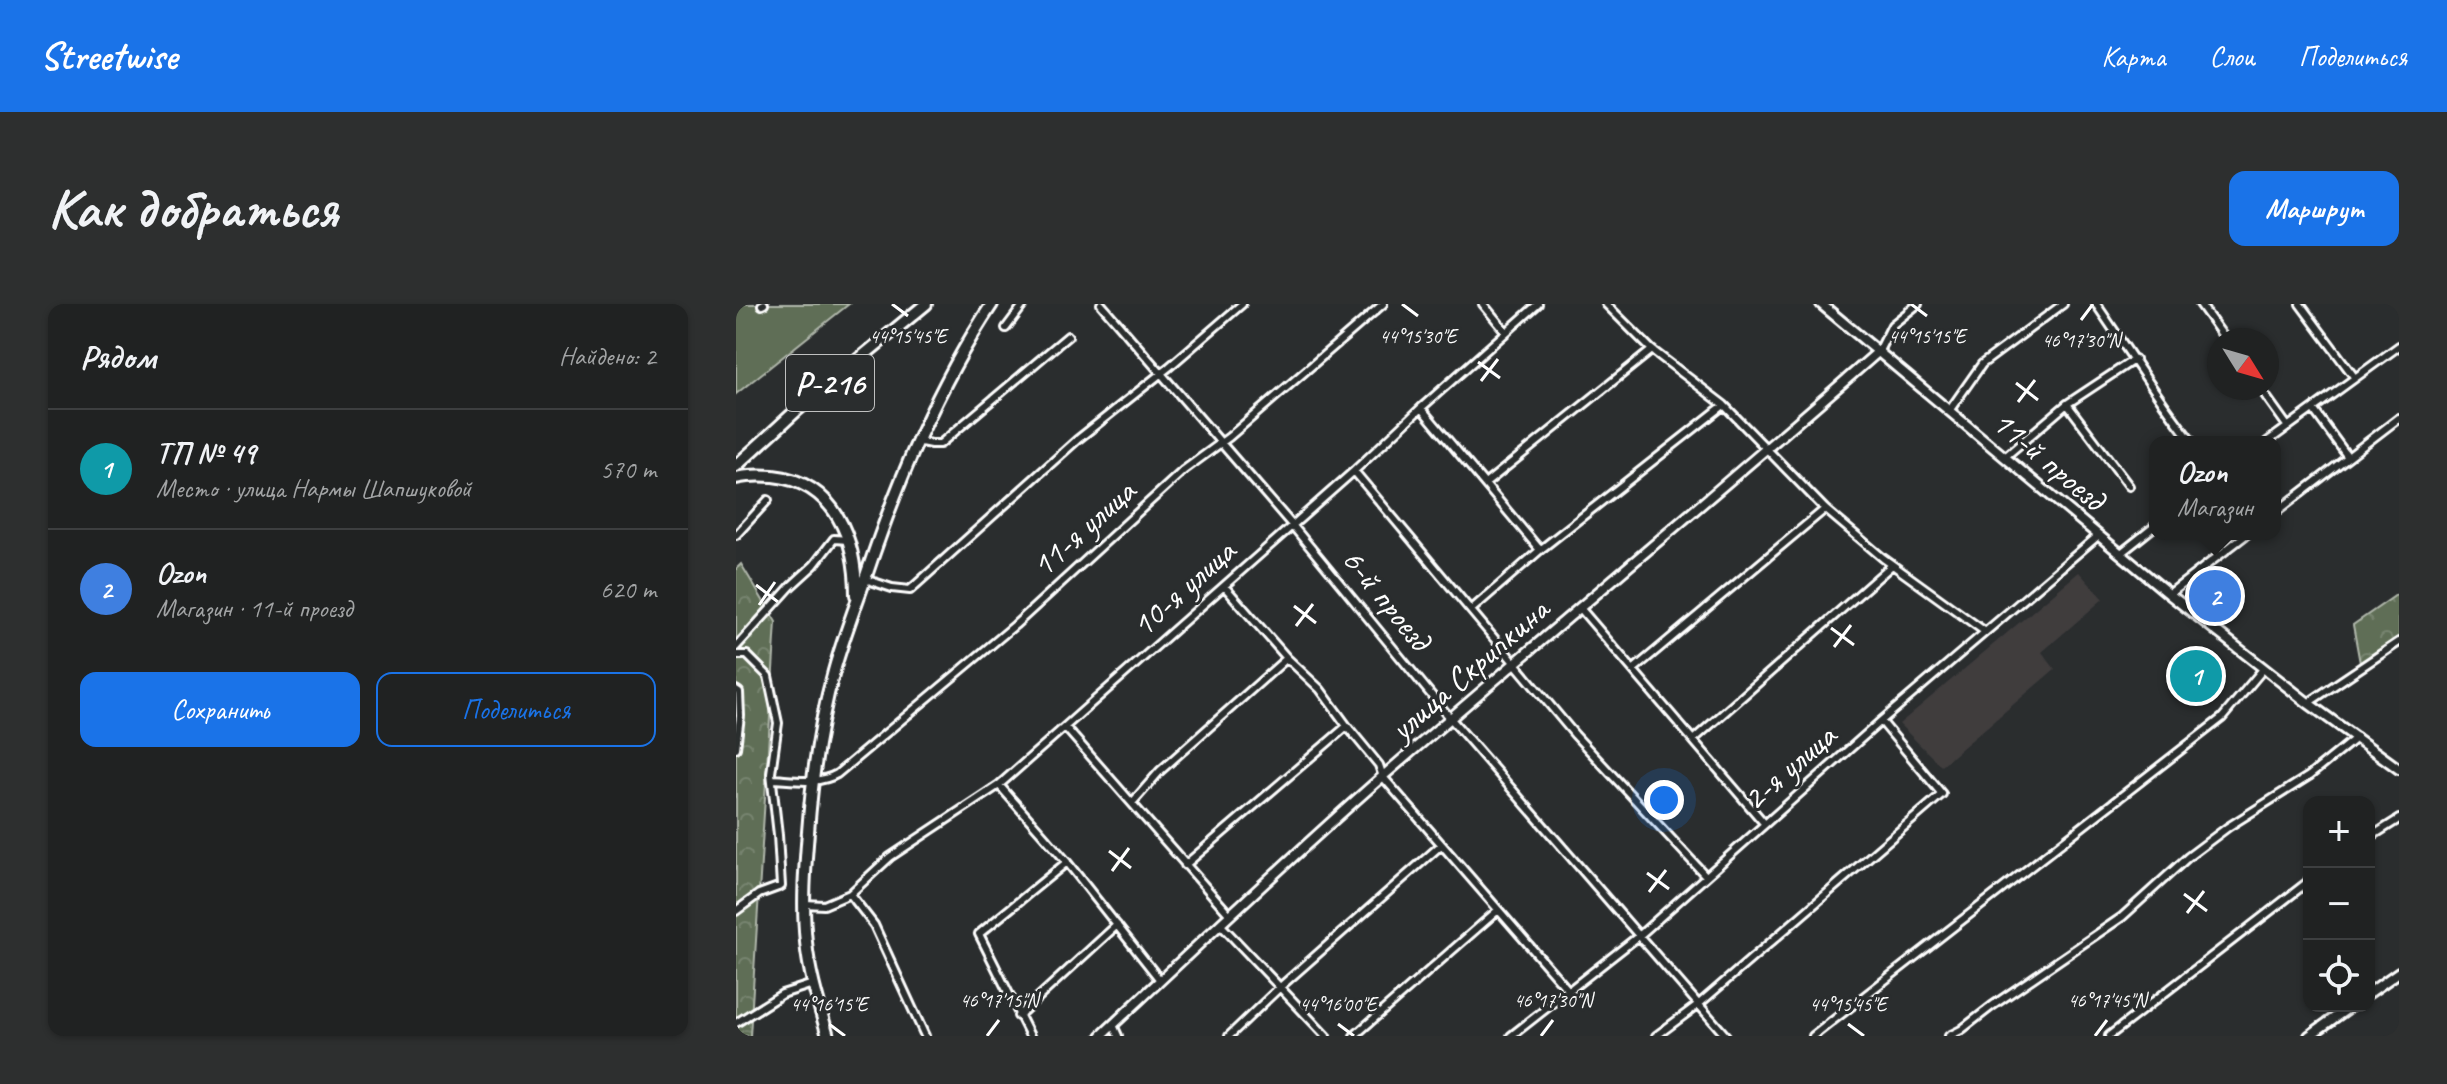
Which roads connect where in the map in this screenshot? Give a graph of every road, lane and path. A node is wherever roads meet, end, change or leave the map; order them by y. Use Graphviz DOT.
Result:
graph roads {
  1 [pos="926,304"];
  2 [pos="992,304"];
  3 [pos="1024,304"];
  4 [pos="1101,304"];
  5 [pos="1242,304"];
  6 [pos="1383,304"];
  7 [pos="1483,304"];
  8 [pos="1538,304"];
  9 [pos="1606,304"];
  10 [pos="1821,304"];
  11 [pos="1918,304"];
  12 [pos="2063,304"];
  13 [pos="2096,304"];
  14 [pos="2200,304"];
  15 [pos="2300,304"];
  16 [pos="1006,328"];
  17 [pos="2217,328"];
  18 [pos="1506,332"];
  19 [pos="1068,336"];
  20 [pos="2399,346"];
  21 [pos="1652,350"];
  22 [pos="1879,351"];
  23 [pos="2135,359"];
  24 [pos="1161,373"];
  25 [pos="2355,378"];
  26 [pos="2269,400"];
  27 [pos="2067,404"];
  28 [pos="1724,405"];
  29 [pos="1421,408"];
  30 [pos="2313,409"];
  31 [pos="1949,411"];
  32 [pos="2399,418"];
  33 [pos="2288,427"];
  34 [pos="2187,436"];
  35 [pos="2275,436"];
  36 [pos="916,441"];
  37 [pos="1221,443"];
  38 [pos="1767,449"];
  39 [pos="2006,456"];
  40 [pos="2348,457"];
  41 [pos="736,466"];
  42 [pos="1354,471"];
  43 [pos="736,478"];
  44 [pos="1485,484"];
  45 [pos="2129,486"];
  46 [pos="768,500"];
  47 [pos="2281,508"];
  48 [pos="1825,509"];
  49 [pos="1292,525"];
  50 [pos="2149,531"];
  51 [pos="736,535"];
  52 [pos="2099,535"];
  53 [pos="849,540"];
  54 [pos="2239,540"];
  55 [pos="1540,550"];
  56 [pos="2121,553"];
  57 [pos="1892,565"];
  58 [pos="865,579"];
  59 [pos="1224,586"];
  60 [pos="2169,594"];
  61 [pos="856,601"];
  62 [pos="1580,608"];
  63 [pos="1471,610"];
  64 [pos="1984,631"];
  65 [pos="2399,642"];
  66 [pos="736,647"];
  67 [pos="736,655"];
  68 [pos="1287,658"];
  69 [pos="1515,663"];
  70 [pos="2264,668"];
  71 [pos="1633,670"];
  72 [pos="736,690"];
  73 [pos="2308,703"];
  74 [pos="1451,719"];
  75 [pos="1881,721"];
  76 [pos="1347,726"];
  77 [pos="1065,727"];
  78 [pos="2357,737"];
  79 [pos="1693,740"];
  80 [pos="736,748"];
  81 [pos="2399,769"];
  82 [pos="1383,777"];
  83 [pos="772,779"];
  84 [pos="813,781"];
  85 [pos="999,785"];
  86 [pos="1132,803"];
  87 [pos="2399,819"];
  88 [pos="1764,823"];
  89 [pos="2375,834"];
  90 [pos="1441,845"];
  91 [pos="1067,862"];
  92 [pos="1185,865"];
  93 [pos="1706,876"];
  94 [pos="2303,886"];
  95 [pos="850,894"];
  96 [pos="805,904"];
  97 [pos="736,911"];
  98 [pos="1497,911"];
  99 [pos="1230,915"];
  100 [pos="1220,924"];
  101 [pos="1117,925"];
  102 [pos="1640,935"];
  103 [pos="2399,972"];
  104 [pos="1160,980"];
  105 [pos="813,984"];
  106 [pos="1279,988"];
  107 [pos="2375,989"];
  108 [pos="1568,990"];
  109 [pos="1699,1004"];
  110 [pos="2343,1012"];
  111 [pos="1018,1016"];
  112 [pos="736,1023"];
  113 [pos="1113,1025"];
  114 [pos="2115,1029"];
  115 [pos="828,1036"];
  116 [pos="925,1036"];
  117 [pos="1030,1036"];
  118 [pos="1101,1036"];
  119 [pos="1118,1036"];
  120 [pos="1229,1036"];
  121 [pos="1326,1036"];
  122 [pos="1354,1036"];
  123 [pos="1511,1036"];
  124 [pos="1656,1036"];
  125 [pos="1726,1036"];
  126 [pos="1813,1036"];
  127 [pos="1949,1036"];
  128 [pos="2109,1036"];
  129 [pos="2121,1036"];
  130 [pos="2309,1036"];
  1 -- 41 [label="main road, Р-216"];
  2 -- 36 [label="main road"];
  3 -- 16 [label="street"];
  4 -- 24 [label="street, 6-й проезд"];
  5 -- 24 [label="street"];
  6 -- 37 [label="street, 11-я улица"];
  7 -- 18 [label="street"];
  8 -- 18 [label="street, 10-я улица"];
  9 -- 21 [label="street"];
  10 -- 22 [label="street, 11-й проезд"];
  11 -- 22 [label="street"];
  12 -- 31 [label="street"];
  13 -- 23 [label="street"];
  14 -- 17 [label="street"];
  15 -- 25 [label="street"];
  18 -- 29 [label="street, 10-я улица"];
  19 -- 36 [label="street"];
  20 -- 25 [label="street"];
  21 -- 28 [label="street"];
  21 -- 44 [label="street"];
  22 -- 31 [label="street, 11-й проезд"];
  22 -- 38 [label="street, улица Скрипкина"];
  23 -- 27 [label="street"];
  23 -- 34 [label="street"];
  24 -- 37 [label="street, 6-й проезд"];
  24 -- 58 [label="street"];
  25 -- 30 [label="street"];
  26 -- 33 [label="street"];
  27 -- 39 [label="street"];
  27 -- 45 [label="street"];
  28 -- 38 [label="street"];
  28 -- 55 [label="street, улица Скрипкина"];
  29 -- 42 [label="street, 10-я улица"];
  29 -- 44 [label="street"];
  30 -- 33 [label="street"];
  30 -- 40 [label="street"];
  31 -- 39 [label="street, 11-й проезд"];
  32 -- 40 [label="street"];
  33 -- 35 [label="street"];
  36 -- 58 [label="main road"];
  37 -- 49 [label="street, 6-й проезд"];
  37 -- 84 [label="street, 11-я улица"];
  38 -- 48 [label="street"];
  38 -- 62 [label="street, улица Скрипкина"];
  39 -- 52 [label="street, 11-й проезд"];
  40 -- 47 [label="street"];
  42 -- 49 [label="street, 10-я улица"];
  42 -- 63 [label="street"];
  43 -- 53 [label="main road"];
  44 -- 55 [label="street"];
  46 -- 51 [label="street"];
  48 -- 57 [label="street"];
  48 -- 71 [label="street"];
  49 -- 59 [label="street, 10-я улица"];
  49 -- 74 [label="street, 6-й проезд"];
  50 -- 56 [label="street"];
  52 -- 56 [label="street, 11-й проезд"];
  52 -- 64 [label="street, 2-я улица"];
  53 -- 61 [label="main road"];
  53 -- 66 [label="street"];
  54 -- 60 [label="street"];
  55 -- 63 [label="street, улица Скрипкина"];
  56 -- 60 [label="street, 11-й проезд"];
  57 -- 64 [label="street"];
  57 -- 79 [label="street"];
  58 -- 61 [label="main road"];
  59 -- 68 [label="street"];
  59 -- 77 [label="street, 10-я улица"];
  60 -- 70 [label="street, 11-й проезд"];
  61 -- 84 [label="main road"];
  62 -- 69 [label="street, улица Скрипкина"];
  62 -- 71 [label="street"];
  63 -- 69 [label="street"];
  64 -- 75 [label="street, 2-я улица"];
  65 -- 73 [label="street"];
  67 -- 83 [label="street"];
  68 -- 76 [label="street"];
  68 -- 86 [label="street"];
  69 -- 74 [label="street, улица Скрипкина"];
  69 -- 93 [label="street"];
  70 -- 73 [label="street, 11-й проезд"];
  70 -- 126 [label="street"];
  71 -- 79 [label="street"];
  72 -- 80 [label="street"];
  73 -- 78 [label="street, 11-й проезд"];
  74 -- 82 [label="street, улица Скрипкина"];
  74 -- 102 [label="street, 6-й проезд"];
  75 -- 88 [label="street, 2-я улица"];
  75 -- 109 [label="street"];
  76 -- 82 [label="street"];
  76 -- 92 [label="street, улица Скрипкина"];
  77 -- 85 [label="street, 10-я улица"];
  77 -- 86 [label="street"];
  78 -- 81 [label="street, 11-й проезд"];
  78 -- 127 [label="street"];
  79 -- 88 [label="street"];
  82 -- 90 [label="street"];
  82 -- 99 [label="street, улица Скрипкина"];
  83 -- 84 [label="street"];
  83 -- 97 [label="street"];
  84 -- 96 [label="main road"];
  85 -- 91 [label="street"];
  85 -- 95 [label="street, 10-я улица"];
  86 -- 92 [label="street"];
  87 -- 89 [label="street"];
  88 -- 93 [label="street, 2-я улица"];
  90 -- 98 [label="street"];
  90 -- 106 [label="street"];
  91 -- 101 [label="street"];
  91 -- 111 [label="street"];
  92 -- 99 [label="street"];
  93 -- 102 [label="street, 2-я улица"];
  94 -- 114 [label="street"];
  95 -- 96 [label="street"];
  95 -- 116 [label="street"];
  96 -- 105 [label="main road"];
  98 -- 108 [label="street"];
  98 -- 122 [label="street"];
  99 -- 100 [label="street, улица Скрипкина"];
  100 -- 104 [label="street, улица Скрипкина"];
  100 -- 106 [label="street"];
  101 -- 104 [label="street"];
  101 -- 111 [label="street"];
  102 -- 108 [label="street, 2-я улица"];
  102 -- 109 [label="street, 6-й проезд"];
  103 -- 107 [label="street"];
  104 -- 113 [label="street, улица Скрипкина"];
  105 -- 112 [label="street"];
  105 -- 115 [label="main road"];
  106 -- 120 [label="street"];
  106 -- 121 [label="street"];
  108 -- 123 [label="street, 2-я улица"];
  109 -- 124 [label="street"];
  109 -- 125 [label="street, 6-й проезд"];
  110 -- 130 [label="street"];
  111 -- 117 [label="street"];
  113 -- 118 [label="street, улица Скрипкина"];
  113 -- 119 [label="street"];
  114 -- 128 [label="street"];
  114 -- 129 [label="street"];
}
